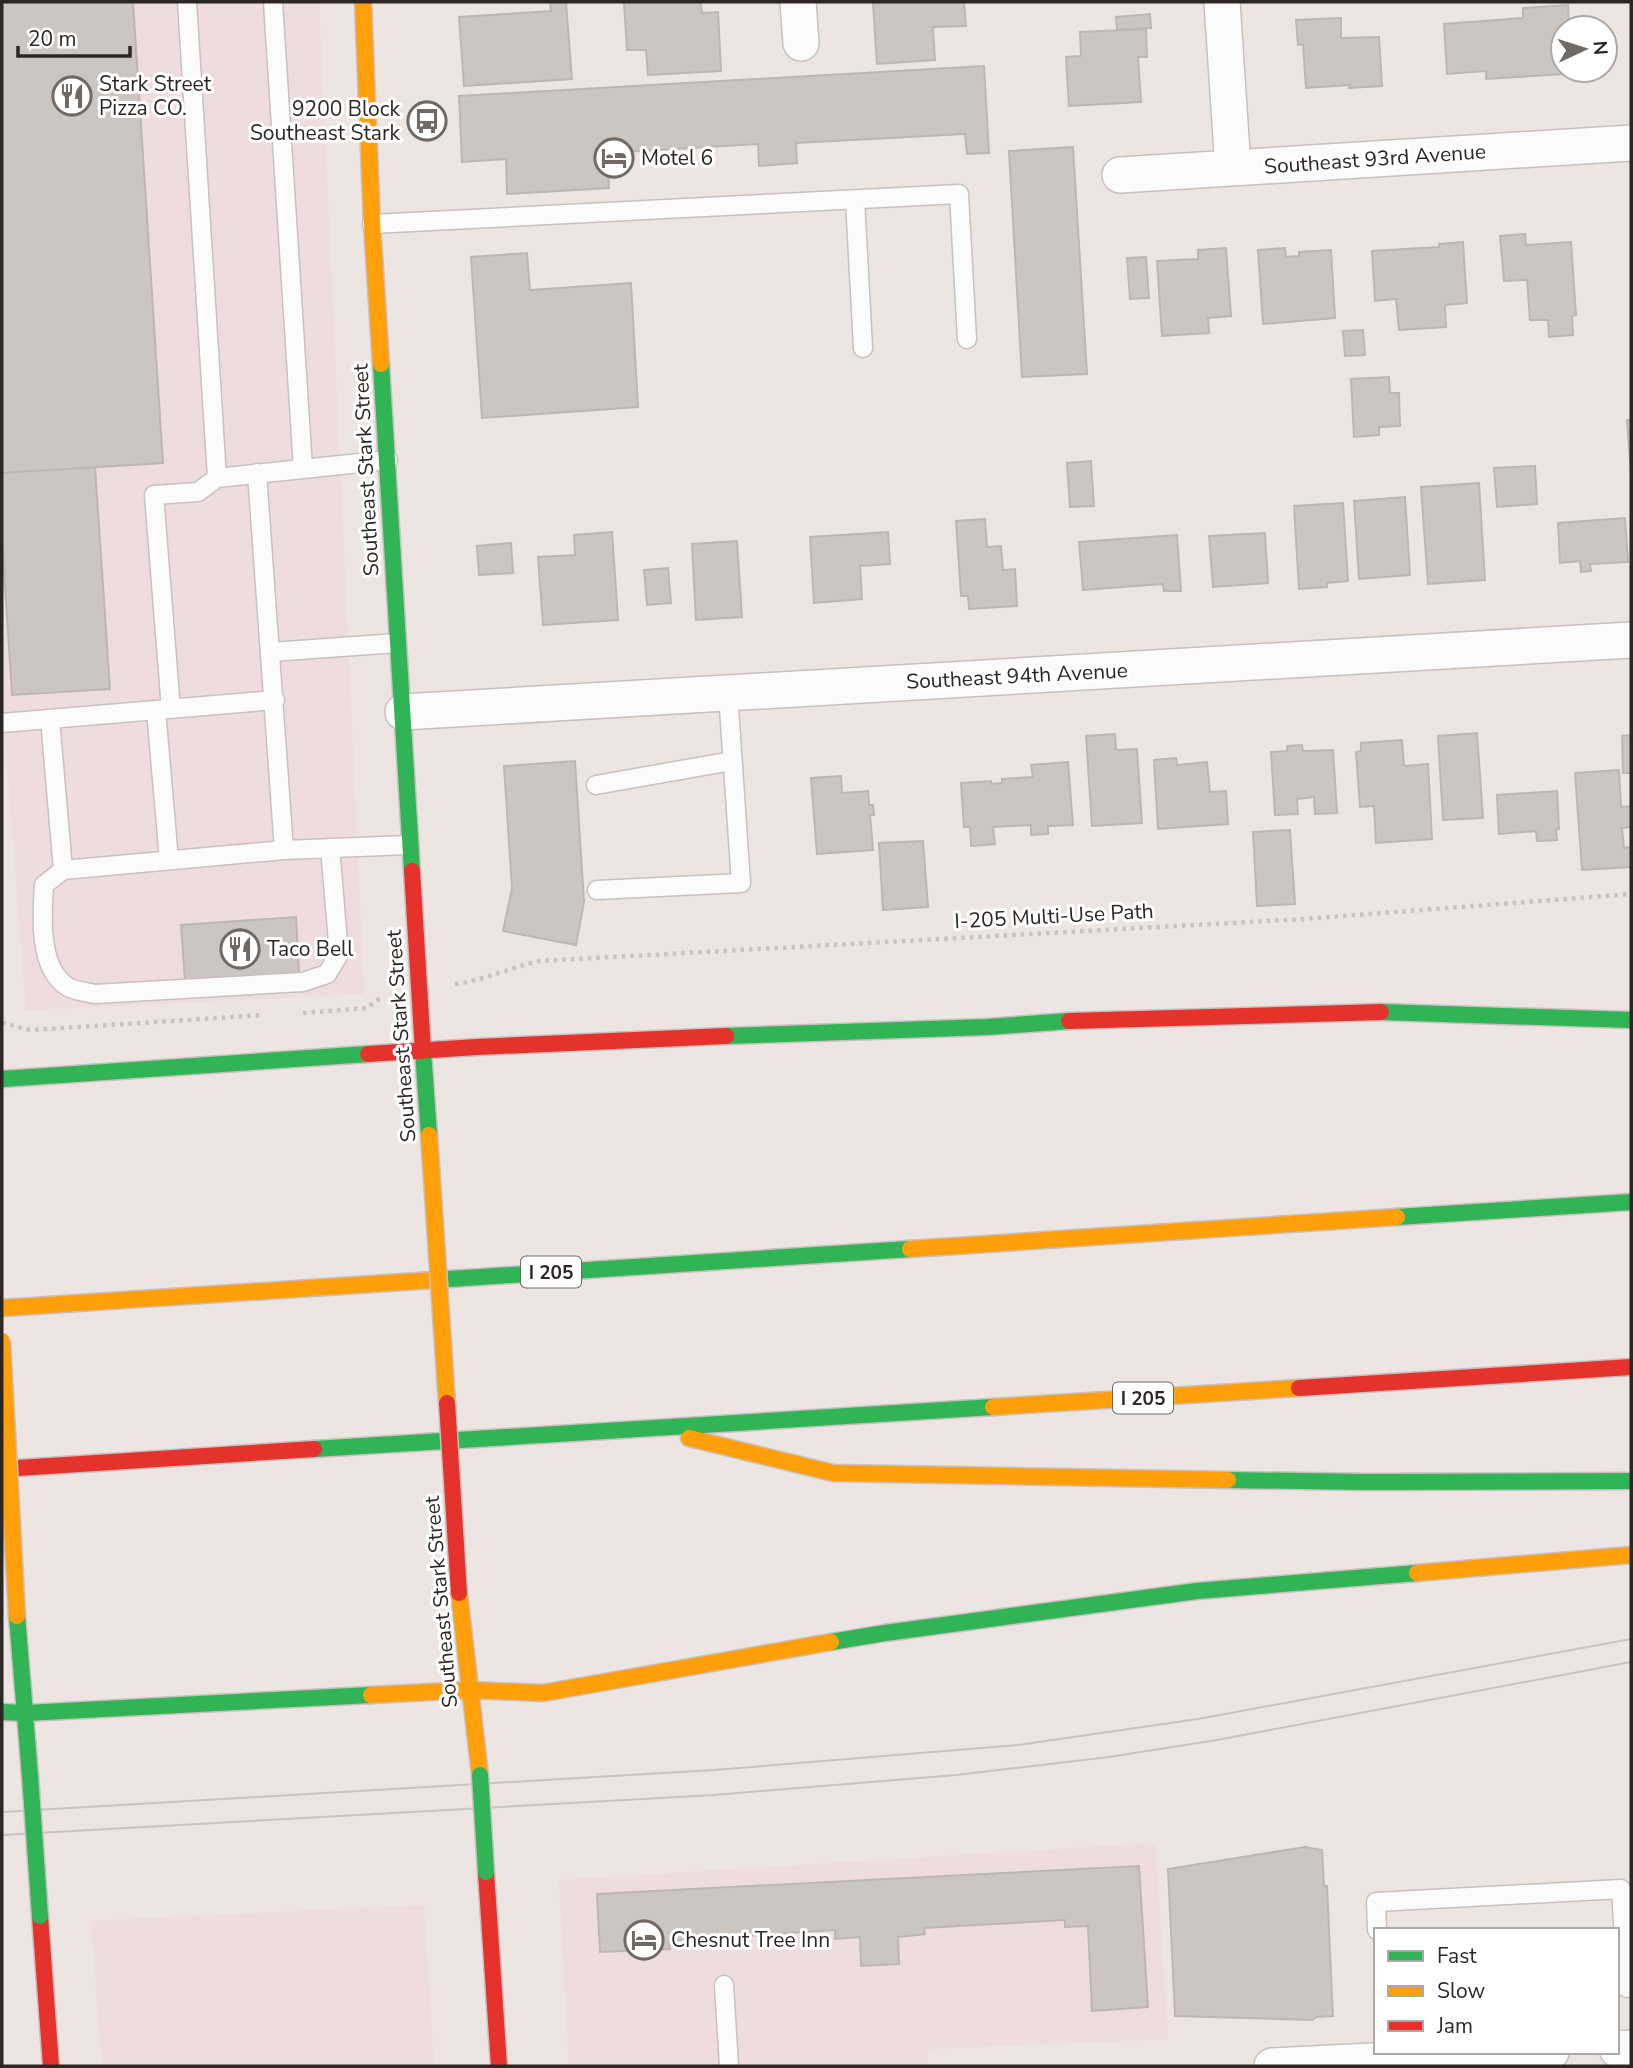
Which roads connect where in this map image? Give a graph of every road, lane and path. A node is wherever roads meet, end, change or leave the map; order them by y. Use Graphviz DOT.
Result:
graph roads {
  1 [pos="187,2"];
  2 [pos="273,2"];
  3 [pos="363,2"];
  4 [pos="798,2"];
  5 [pos="1222,2"];
  6 [pos="801,43"];
  7 [pos="1631,143"];
  8 [pos="1233,168"];
  9 [pos="1120,175"];
  10 [pos="855,200"];
  11 [pos="372,224"];
  12 [pos="967,339"];
  13 [pos="863,348"];
  14 [pos="388,460"];
  15 [pos="303,468"];
  16 [pos="257,473"];
  17 [pos="217,478"];
  18 [pos="1631,640"];
  19 [pos="397,643"];
  20 [pos="271,652"];
  21 [pos="727,693"];
  22 [pos="275,700"];
  23 [pos="163,709"];
  24 [pos="403,712"];
  25 [pos="50,719"];
  26 [pos="2,723"];
  27 [pos="732,761"];
  28 [pos="596,785"];
  29 [pos="408,845"];
  30 [pos="330,848"];
  31 [pos="284,850"];
  32 [pos="169,860"];
  33 [pos="63,870"];
  34 [pos="597,890"];
  35 [pos="1631,894"];
  36 [pos="482,980"];
  37 [pos="1631,1020"];
  38 [pos="2,1023"];
  39 [pos="12,1023"];
  40 [pos="423,1051"];
  41 [pos="2,1079"];
  42 [pos="1631,1202"];
  43 [pos="2,1308"];
  44 [pos="2,1341"];
  45 [pos="1631,1367"];
  46 [pos="655,1429"];
  47 [pos="2,1469"];
  48 [pos="1631,1481"];
  49 [pos="1631,1555"];
  50 [pos="469,1690"];
  51 [pos="2,1712"];
  52 [pos="26,1713"];
  53 [pos="1377,1928"];
  54 [pos="724,1985"];
  55 [pos="1627,1988"];
  56 [pos="1506,2054"];
  57 [pos="1372,2060"];
  58 [pos="51,2066"];
  59 [pos="499,2066"];
  60 [pos="729,2066"];
  61 [pos="1272,2066"];
  1 -- 17 [label="lane"];
  2 -- 15 [label="lane"];
  3 -- 11 [label="main road, Southeast Stark Street"];
  4 -- 6 [label="street"];
  5 -- 8 [label="street"];
  7 -- 8 [label="street, Southeast 93rd Avenue"];
  8 -- 9 [label="street, Southeast 93rd Avenue"];
  10 -- 11 [label="lane"];
  10 -- 12 [label="lane"];
  10 -- 13 [label="lane"];
  11 -- 14 [label="main road, Southeast Stark Street"];
  14 -- 15 [label="lane"];
  14 -- 19 [label="main road, Southeast Stark Street"];
  15 -- 16 [label="lane"];
  16 -- 17 [label="lane"];
  16 -- 20 [label="lane"];
  17 -- 23 [label="lane"];
  18 -- 21 [label="street, Southeast 94th Avenue"];
  19 -- 20 [label="lane"];
  19 -- 24 [label="main road, Southeast Stark Street"];
  20 -- 22 [label="lane"];
  21 -- 24 [label="street, Southeast 94th Avenue"];
  21 -- 27 [label="lane"];
  22 -- 23 [label="lane"];
  22 -- 31 [label="lane"];
  23 -- 25 [label="lane"];
  23 -- 32 [label="lane"];
  24 -- 29 [label="main road, Southeast Stark Street"];
  25 -- 26 [label="lane"];
  25 -- 33 [label="lane"];
  27 -- 28 [label="lane"];
  27 -- 34 [label="lane"];
  29 -- 30 [label="lane"];
  29 -- 40 [label="main road, Southeast Stark Street"];
  30 -- 31 [label="lane"];
  30 -- 33 [label="lane"];
  31 -- 32 [label="lane"];
  32 -- 33 [label="lane"];
  35 -- 36 [label="path, I-205 Multi-Use Path"];
  37 -- 40 [label="main road"];
  38 -- 39 [label="path"];
  40 -- 41 [label="main road"];
  40 -- 50 [label="main road, Southeast Stark Street, bridge"];
  42 -- 43 [label="main road, I 205"];
  44 -- 52 [label="main road, bridge"];
  45 -- 46 [label="main road, I 205"];
  46 -- 47 [label="main road, I 205"];
  46 -- 48 [label="main road"];
  49 -- 50 [label="main road"];
  50 -- 52 [label="main road"];
  50 -- 59 [label="main road, Southeast Stark Street, bridge"];
  51 -- 52 [label="main road"];
  52 -- 58 [label="main road, bridge"];
  53 -- 55 [label="lane"];
  54 -- 60 [label="lane"];
  56 -- 57 [label="street"];
  57 -- 61 [label="street"];
}
